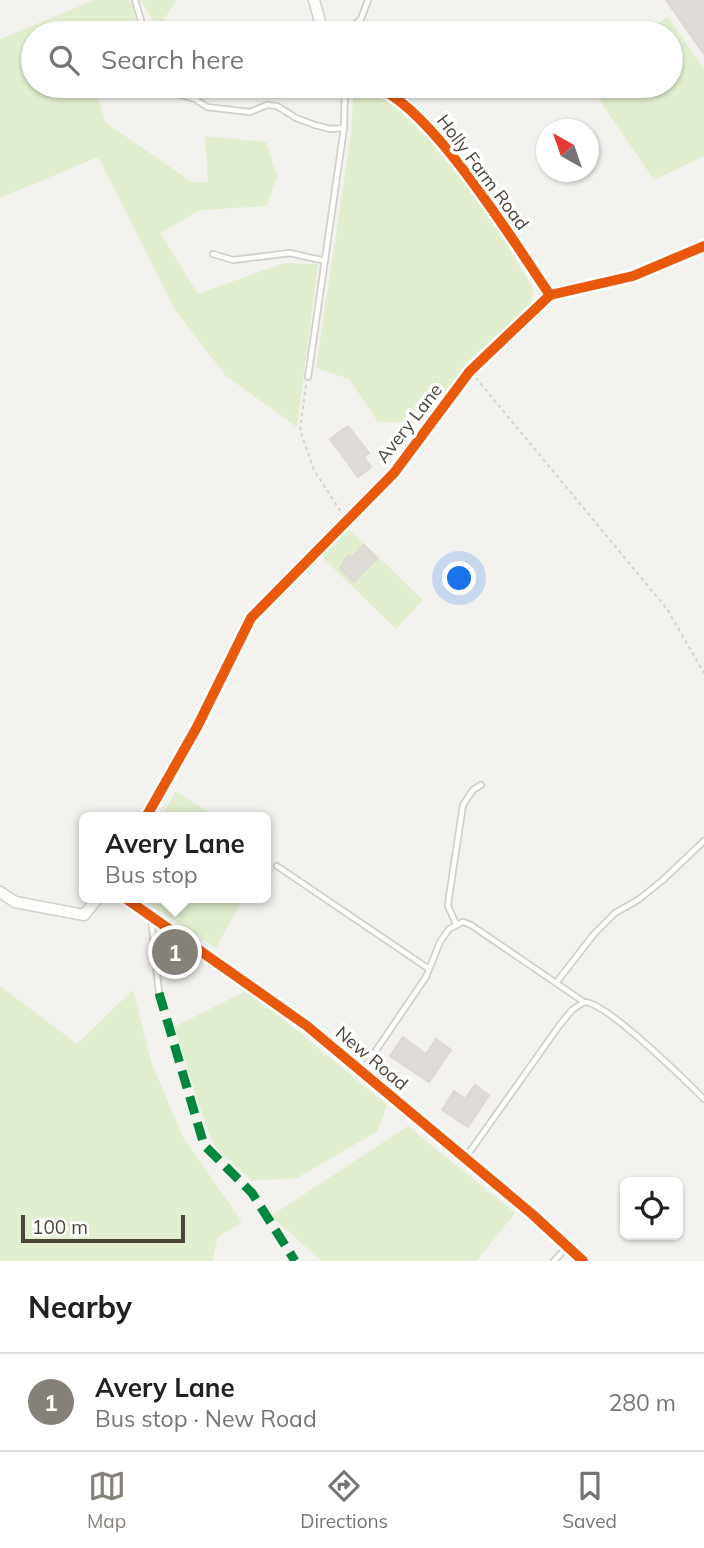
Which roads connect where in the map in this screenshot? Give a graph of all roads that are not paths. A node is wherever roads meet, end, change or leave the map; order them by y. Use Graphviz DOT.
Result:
graph roads {
  1 [pos="135,0"];
  2 [pos="314,0"];
  3 [pos="368,0"];
  4 [pos="141,21"];
  5 [pos="320,21"];
  6 [pos="359,21"];
  7 [pos="192,98"];
  8 [pos="345,98"];
  9 [pos="397,98"];
  10 [pos="344,128"];
  11 [pos="704,246"];
  12 [pos="213,254"];
  13 [pos="325,261"];
  14 [pos="550,295"];
  15 [pos="307,377"];
  16 [pos="481,785"];
  17 [pos="149,812"];
  18 [pos="704,841"];
  19 [pos="277,866"];
  20 [pos="0,892"];
  21 [pos="94,903"];
  22 [pos="132,903"];
  23 [pos="151,916"];
  24 [pos="456,924"];
  25 [pos="429,968"];
  26 [pos="556,983"];
  27 [pos="159,993"];
  28 [pos="584,1002"];
  29 [pos="361,1072"];
  30 [pos="704,1099"];
  31 [pos="465,1159"];
  32 [pos="567,1247"];
  33 [pos="554,1261"];
  34 [pos="583,1261"];
  1 -- 4 [label="lane"];
  2 -- 5 [label="street"];
  3 -- 6 [label="lane"];
  7 -- 10 [label="lane"];
  8 -- 10 [label="lane"];
  9 -- 14 [label="street, Holly Farm Road"];
  10 -- 13 [label="lane"];
  11 -- 14 [label="street"];
  12 -- 13 [label="lane"];
  13 -- 15 [label="lane"];
  14 -- 17 [label="street, Avery Lane"];
  16 -- 24 [label="lane"];
  18 -- 26 [label="lane"];
  19 -- 25 [label="lane"];
  20 -- 21 [label="street"];
  22 -- 23 [label="street, New Road"];
  23 -- 27 [label="lane"];
  23 -- 29 [label="street, New Road"];
  24 -- 25 [label="lane"];
  24 -- 26 [label="lane"];
  25 -- 29 [label="lane"];
  26 -- 28 [label="lane"];
  28 -- 30 [label="lane"];
  28 -- 31 [label="lane"];
  29 -- 31 [label="street, New Road"];
  31 -- 32 [label="street, New Road"];
  32 -- 33 [label="lane"];
  32 -- 34 [label="street, New Road"];
}
